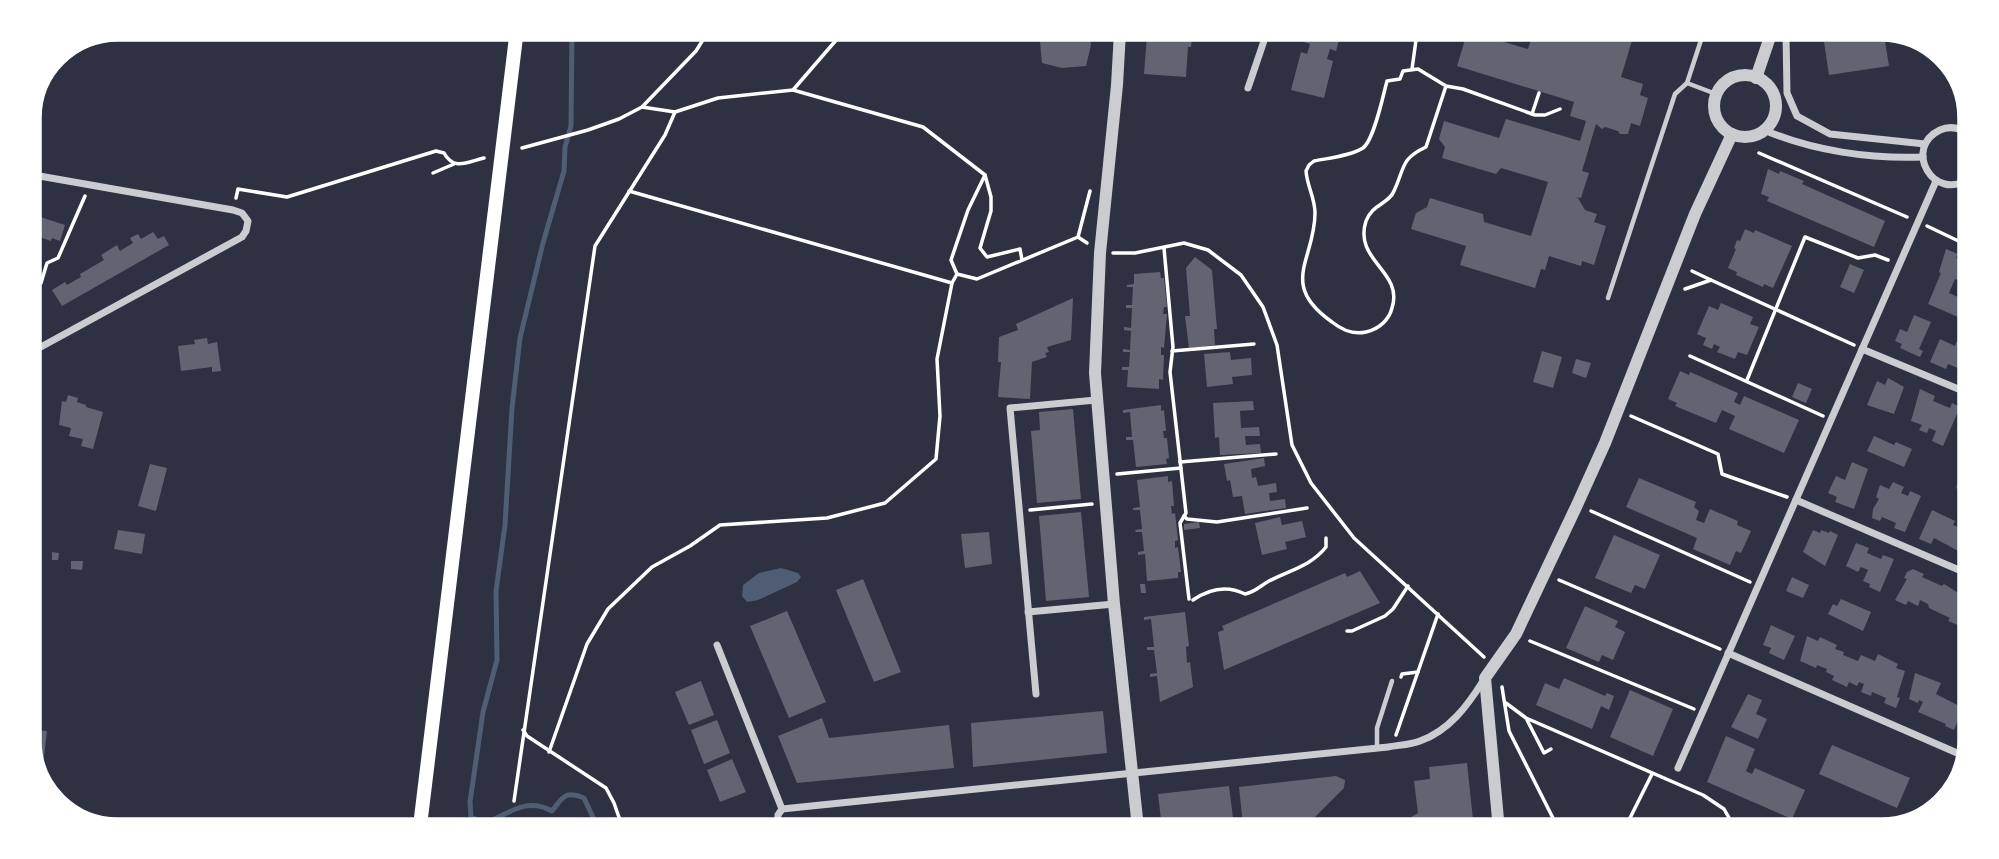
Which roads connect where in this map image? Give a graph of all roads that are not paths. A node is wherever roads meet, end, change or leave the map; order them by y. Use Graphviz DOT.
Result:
graph roads {
  1 [pos="516,40"];
  2 [pos="1120,40"];
  3 [pos="1264,40"];
  4 [pos="1701,40"];
  5 [pos="1769,40"];
  6 [pos="1786,40"];
  7 [pos="1756,78"];
  8 [pos="1687,83"];
  9 [pos="1248,88"];
  10 [pos="1716,94"];
  11 [pos="1959,129"];
  12 [pos="1764,130"];
  13 [pos="1732,134"];
  14 [pos="1925,144"];
  15 [pos="1923,157"];
  16 [pos="40,176"];
  17 [pos="1936,181"];
  18 [pos="1959,184"];
  19 [pos="1608,299"];
  20 [pos="40,347"];
  21 [pos="1863,349"];
  22 [pos="1959,389"];
  23 [pos="1096,400"];
  24 [pos="1796,500"];
  25 [pos="1959,570"];
  26 [pos="1114,604"];
  27 [pos="1028,612"];
  28 [pos="717,645"];
  29 [pos="1728,653"];
  30 [pos="1485,678"];
  31 [pos="1392,681"];
  32 [pos="1036,694"];
  33 [pos="1377,749"];
  34 [pos="1957,753"];
  35 [pos="1678,768"];
  36 [pos="1133,774"];
  37 [pos="782,809"];
  38 [pos="423,819"];
  39 [pos="778,819"];
  40 [pos="1137,819"];
  41 [pos="1498,819"];
  1 -- 38 [label="main road"];
  2 -- 23 [label="street"];
  3 -- 9 [label="street"];
  4 -- 8 [label="lane"];
  5 -- 7 [label="street"];
  6 -- 14 [label="street"];
  7 -- 10 [label="street"];
  7 -- 12 [label="street"];
  8 -- 10 [label="lane"];
  8 -- 19 [label="lane"];
  10 -- 13 [label="street"];
  11 -- 14 [label="street"];
  12 -- 13 [label="street"];
  12 -- 15 [label="street"];
  13 -- 30 [label="street"];
  14 -- 15 [label="street"];
  15 -- 17 [label="street"];
  16 -- 20 [label="street"];
  17 -- 18 [label="street"];
  17 -- 21 [label="street"];
  21 -- 22 [label="street"];
  21 -- 24 [label="street"];
  23 -- 26 [label="street"];
  23 -- 27 [label="street"];
  24 -- 25 [label="street"];
  24 -- 29 [label="street"];
  26 -- 27 [label="street"];
  26 -- 36 [label="street"];
  27 -- 32 [label="street"];
  28 -- 37 [label="street"];
  29 -- 34 [label="street"];
  29 -- 35 [label="street"];
  30 -- 33 [label="street"];
  30 -- 41 [label="street"];
  31 -- 33 [label="lane"];
  33 -- 36 [label="street"];
  36 -- 37 [label="street"];
  36 -- 40 [label="street"];
  37 -- 39 [label="street"];
}
